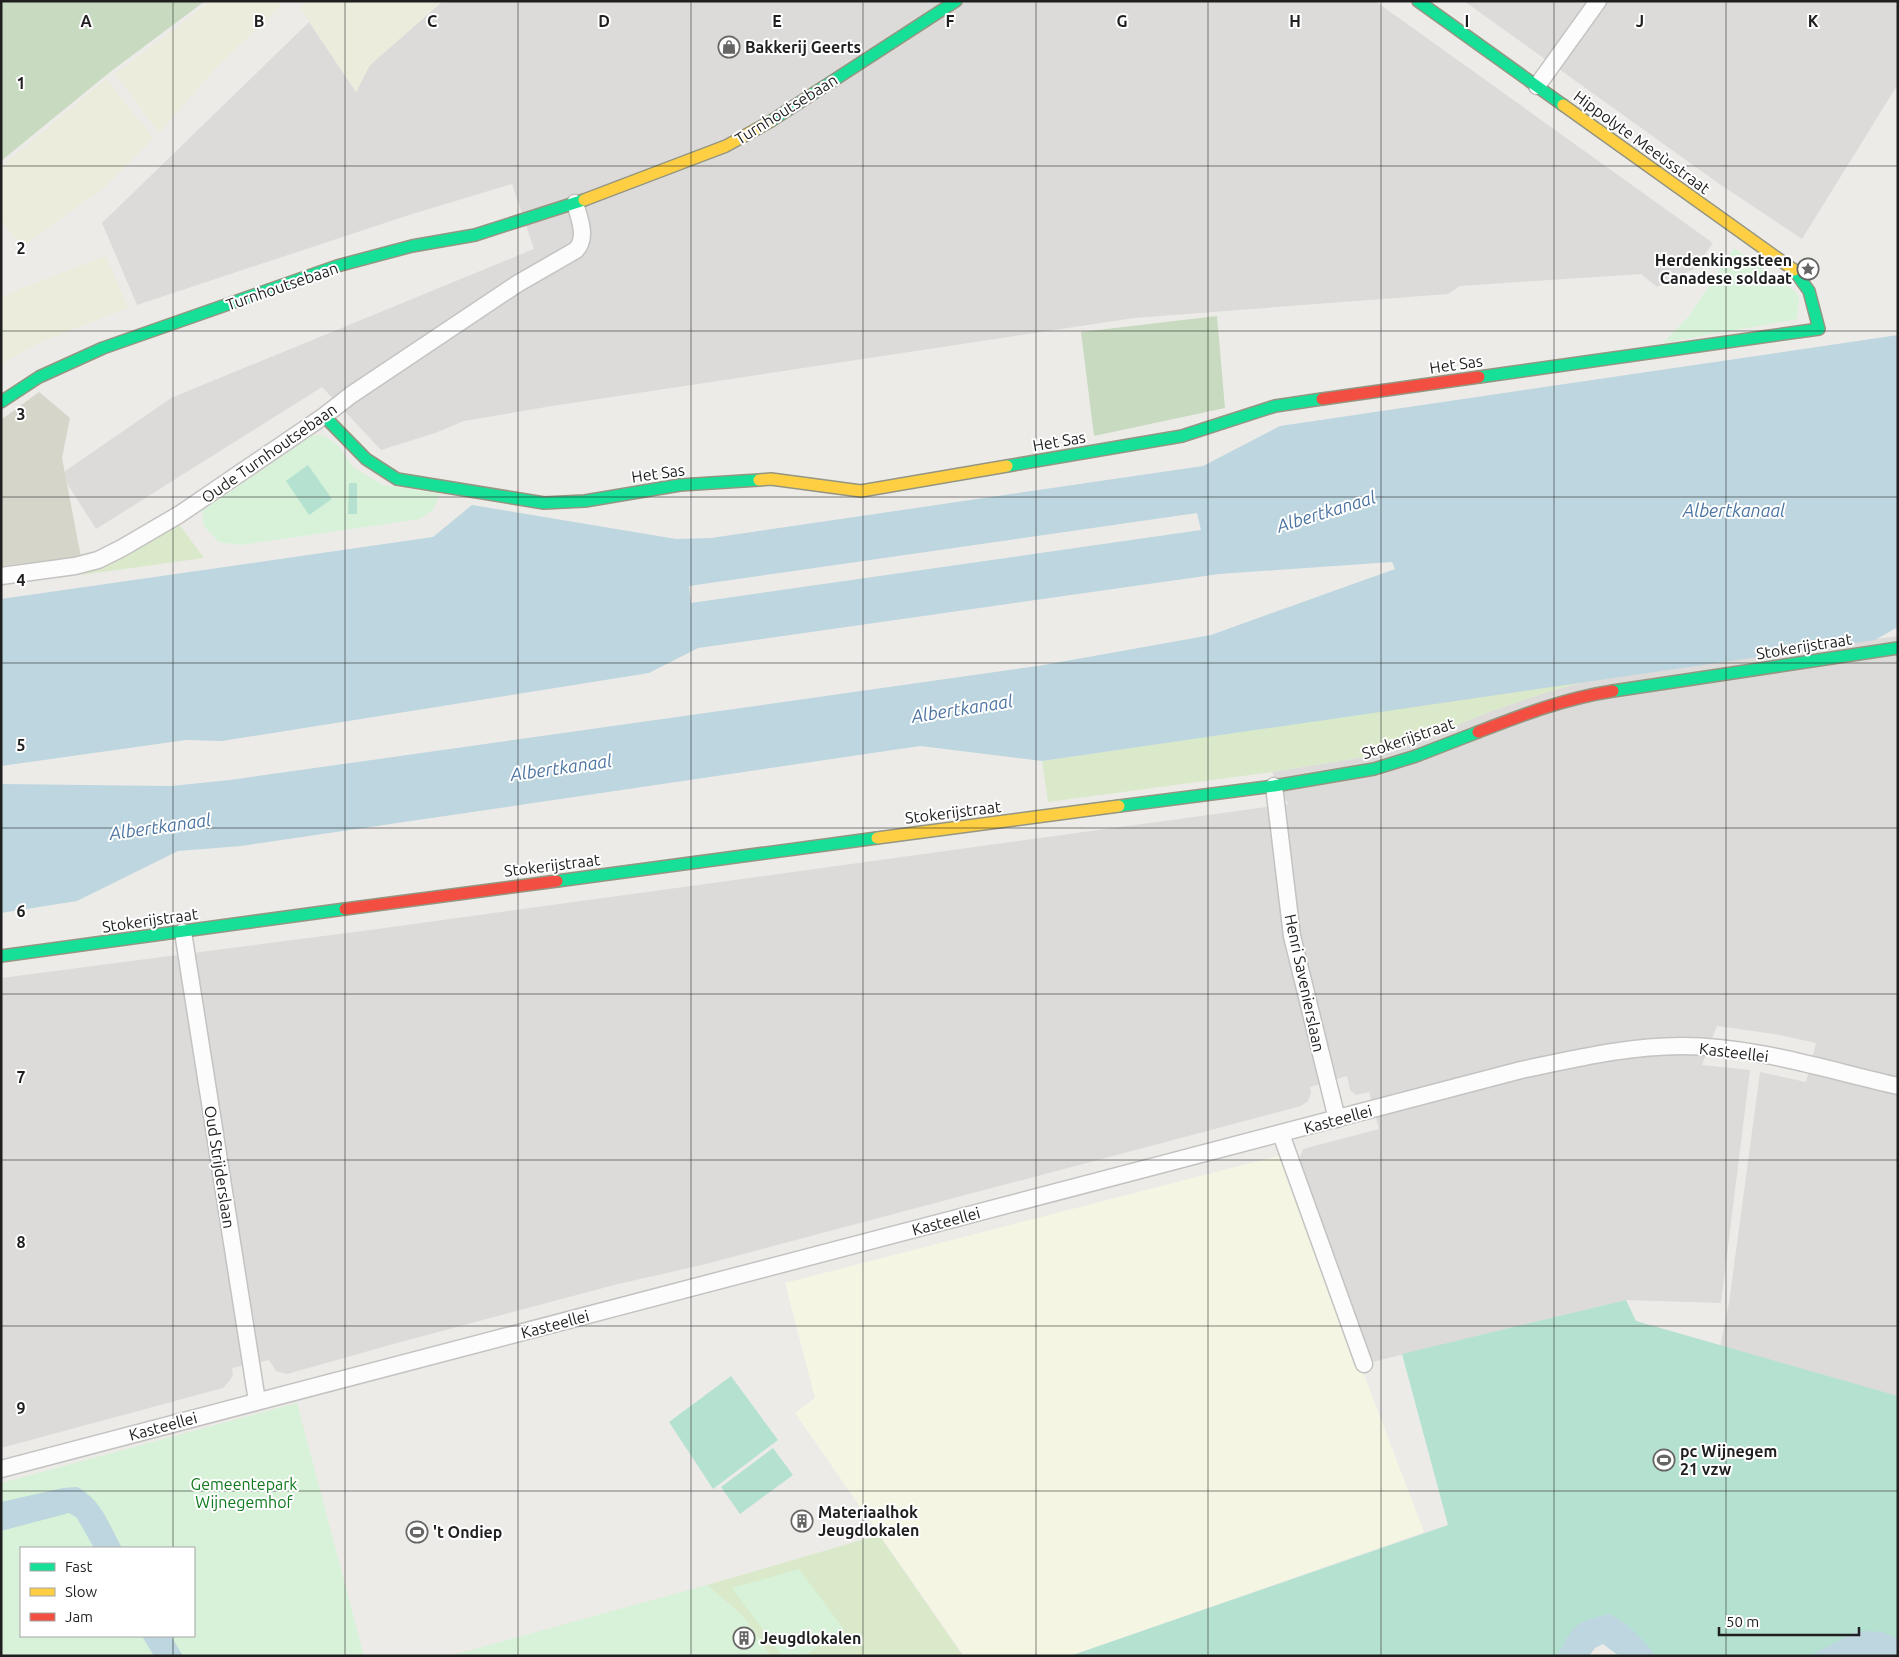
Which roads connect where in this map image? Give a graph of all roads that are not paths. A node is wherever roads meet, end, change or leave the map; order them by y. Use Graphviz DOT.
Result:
graph roads {
  1 [pos="956,1"];
  2 [pos="1418,1"];
  3 [pos="1598,1"];
  4 [pos="1537,86"];
  5 [pos="575,203"];
  6 [pos="1819,329"];
  7 [pos="1,402"];
  8 [pos="324,416"];
  9 [pos="1,576"];
  10 [pos="1898,648"];
  11 [pos="1274,786"];
  12 [pos="183,932"];
  13 [pos="1,956"];
  14 [pos="1898,1086"];
  15 [pos="1337,1119"];
  16 [pos="1281,1134"];
  17 [pos="1364,1364"];
  18 [pos="257,1401"];
  19 [pos="1,1469"];
  1 -- 5 [label="street, Turnhoutsebaan"];
  2 -- 4 [label="street, Hippolyte Meeùsstraat"];
  3 -- 4 [label="street"];
  4 -- 6 [label="street, Hippolyte Meeùsstraat"];
  5 -- 7 [label="street, Turnhoutsebaan"];
  5 -- 8 [label="street, Oude Turnhoutsebaan"];
  6 -- 8 [label="street, Het Sas"];
  8 -- 9 [label="street, Oude Turnhoutsebaan"];
  10 -- 11 [label="street, Stokerijstraat"];
  11 -- 12 [label="street, Stokerijstraat"];
  11 -- 15 [label="street, Henri Savenierslaan"];
  12 -- 13 [label="street, Stokerijstraat"];
  12 -- 18 [label="street, Oud Strijderslaan"];
  14 -- 15 [label="street, Kasteellei"];
  15 -- 16 [label="street, Kasteellei"];
  16 -- 17 [label="street"];
  16 -- 18 [label="street, Kasteellei"];
  18 -- 19 [label="street, Kasteellei"];
}
